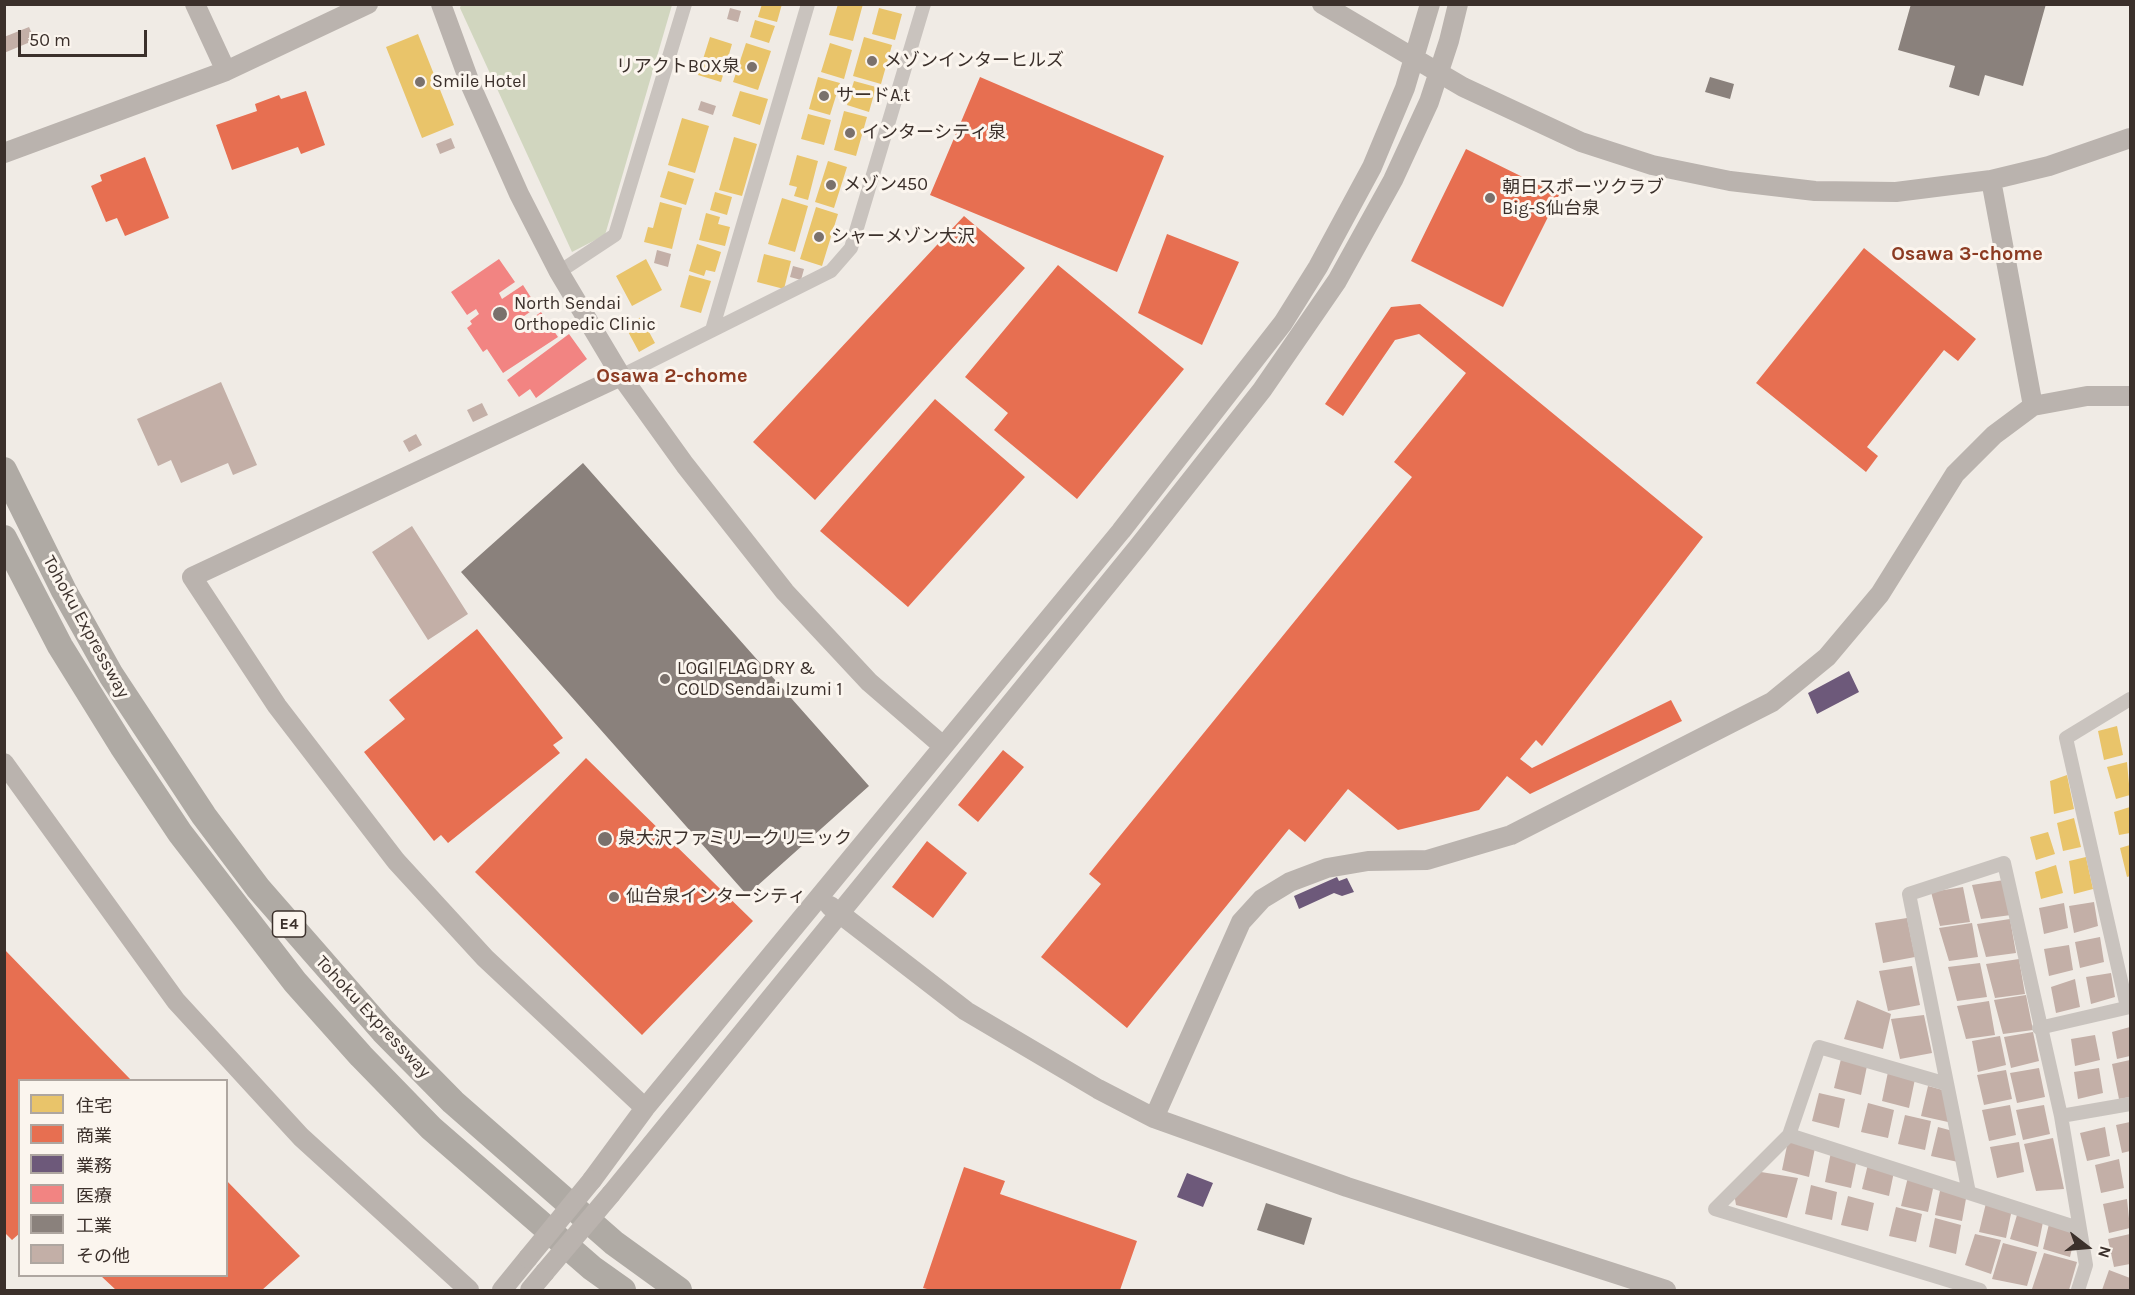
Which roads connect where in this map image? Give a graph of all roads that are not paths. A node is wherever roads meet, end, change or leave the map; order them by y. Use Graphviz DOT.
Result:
graph roads {
  1 [pos="195,4"];
  2 [pos="368,4"];
  3 [pos="441,4"];
  4 [pos="685,4"];
  5 [pos="808,4"];
  6 [pos="909,4"];
  7 [pos="1322,4"];
  8 [pos="1430,4"];
  9 [pos="1458,4"];
  10 [pos="924,7"];
  11 [pos="1414,59"];
  12 [pos="226,71"];
  13 [pos="1439,73"];
  14 [pos="2130,138"];
  15 [pos="4,153"];
  16 [pos="1991,180"];
  17 [pos="559,272"];
  18 [pos="712,330"];
  19 [pos="621,376"];
  20 [pos="2130,396"];
  21 [pos="2033,406"];
  22 [pos="4,470"];
  23 [pos="4,538"];
  24 [pos="2130,699"];
  25 [pos="943,746"];
  26 [pos="4,763"];
  27 [pos="819,896"];
  28 [pos="840,914"];
  29 [pos="2129,1007"];
  30 [pos="2039,1028"];
  31 [pos="1947,1084"];
  32 [pos="2130,1104"];
  33 [pos="645,1108"];
  34 [pos="2061,1116"];
  35 [pos="1154,1118"];
  36 [pos="1789,1135"];
  37 [pos="1969,1193"];
  38 [pos="2079,1228"];
  39 [pos="539,1284"];
  40 [pos="470,1290"];
  41 [pos="502,1290"];
  42 [pos="623,1290"];
  43 [pos="679,1290"];
  44 [pos="1666,1290"];
  45 [pos="1980,1290"];
  46 [pos="2078,1290"];
  1 -- 12 [label="street"];
  2 -- 12 [label="street"];
  3 -- 17 [label="street"];
  4 -- 17 [label="street"];
  5 -- 18 [label="street"];
  6 -- 10 [label="street"];
  7 -- 11 [label="street"];
  8 -- 11 [label="street"];
  9 -- 13 [label="street"];
  10 -- 18 [label="street"];
  11 -- 13 [label="street"];
  11 -- 25 [label="street"];
  12 -- 15 [label="street"];
  13 -- 16 [label="street"];
  13 -- 28 [label="street"];
  14 -- 16 [label="street"];
  16 -- 21 [label="street"];
  17 -- 19 [label="street"];
  18 -- 19 [label="street"];
  19 -- 25 [label="street"];
  19 -- 33 [label="street"];
  20 -- 21 [label="street"];
  21 -- 35 [label="street"];
  22 -- 43 [label="highway, Tohoku Expressway / E4"];
  23 -- 42 [label="highway, Tohoku Expressway / E4"];
  24 -- 29 [label="street"];
  25 -- 27 [label="street"];
  26 -- 40 [label="street"];
  27 -- 28 [label="street"];
  27 -- 33 [label="street"];
  28 -- 35 [label="street"];
  28 -- 39 [label="street, bridge"];
  29 -- 30 [label="street"];
  30 -- 31 [label="street"];
  30 -- 34 [label="street"];
  31 -- 36 [label="street"];
  31 -- 37 [label="street"];
  32 -- 34 [label="street"];
  33 -- 41 [label="street, bridge"];
  34 -- 38 [label="street"];
  35 -- 44 [label="street"];
  36 -- 37 [label="street"];
  36 -- 45 [label="street"];
  37 -- 38 [label="street"];
  38 -- 46 [label="street"];
}
